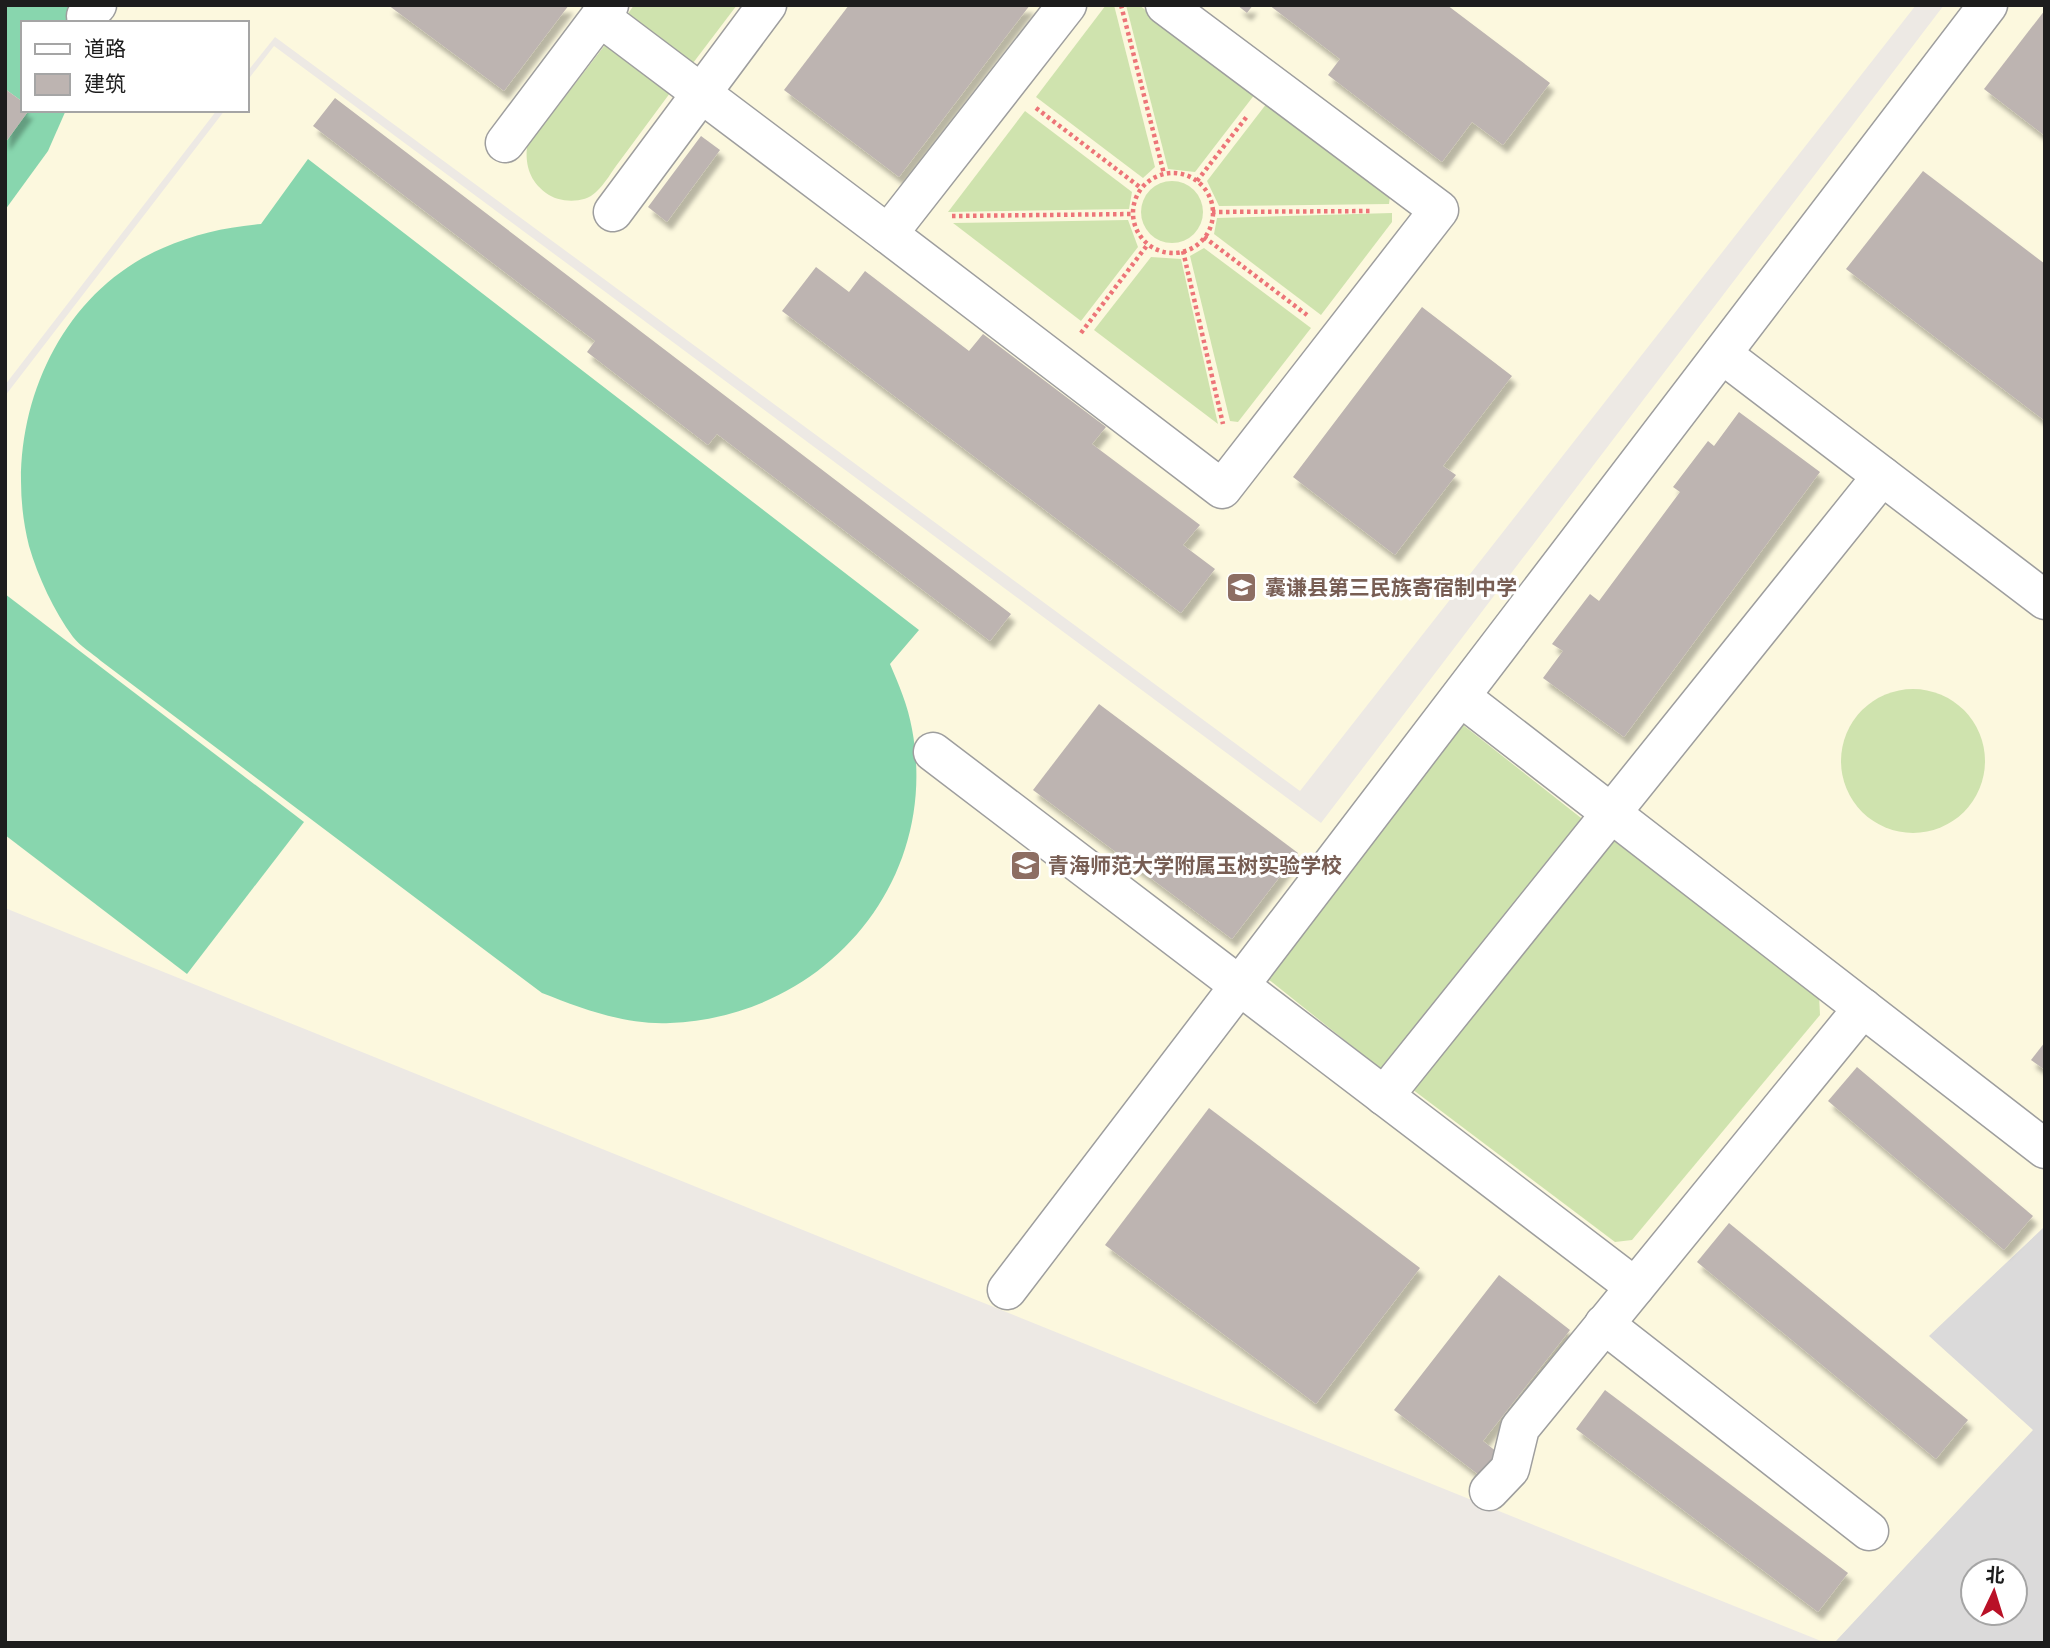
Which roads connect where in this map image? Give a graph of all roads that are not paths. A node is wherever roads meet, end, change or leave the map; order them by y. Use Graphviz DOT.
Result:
graph roads {
  1 [pos="767,5"];
  2 [pos="1067,5"];
  3 [pos="1166,5"];
  4 [pos="1988,5"];
  5 [pos="605,11"];
  6 [pos="702,93"];
  7 [pos="505,143"];
  8 [pos="613,212"];
  9 [pos="895,226"];
  10 [pos="1722,354"];
  11 [pos="1882,476"];
  12 [pos="2045,600"];
  13 [pos="1461,697"];
  14 [pos="933,752"];
  15 [pos="1611,813"];
  16 [pos="1240,986"];
  17 [pos="1863,1008"];
  18 [pos="1384,1096"];
  19 [pos="2045,1149"];
  20 [pos="1635,1287"];
  21 [pos="1007,1290"];
  22 [pos="1604,1324"];
  23 [pos="1489,1491"];
  24 [pos="1869,1531"];
  1 -- 6 [label="lane"];
  2 -- 9 [label="lane"];
  3 -- 9 [label="lane"];
  4 -- 10 [label="lane"];
  5 -- 6 [label="lane"];
  5 -- 7 [label="lane"];
  6 -- 8 [label="lane"];
  6 -- 9 [label="lane"];
  10 -- 11 [label="lane"];
  10 -- 13 [label="lane"];
  11 -- 12 [label="lane"];
  11 -- 15 [label="lane"];
  13 -- 15 [label="lane"];
  13 -- 16 [label="lane"];
  14 -- 16 [label="lane"];
  15 -- 17 [label="lane"];
  15 -- 18 [label="lane"];
  16 -- 18 [label="lane"];
  16 -- 21 [label="lane"];
  17 -- 19 [label="lane"];
  17 -- 20 [label="lane"];
  18 -- 20 [label="lane"];
  20 -- 22 [label="lane"];
  22 -- 23 [label="lane"];
  22 -- 24 [label="lane"];
}
